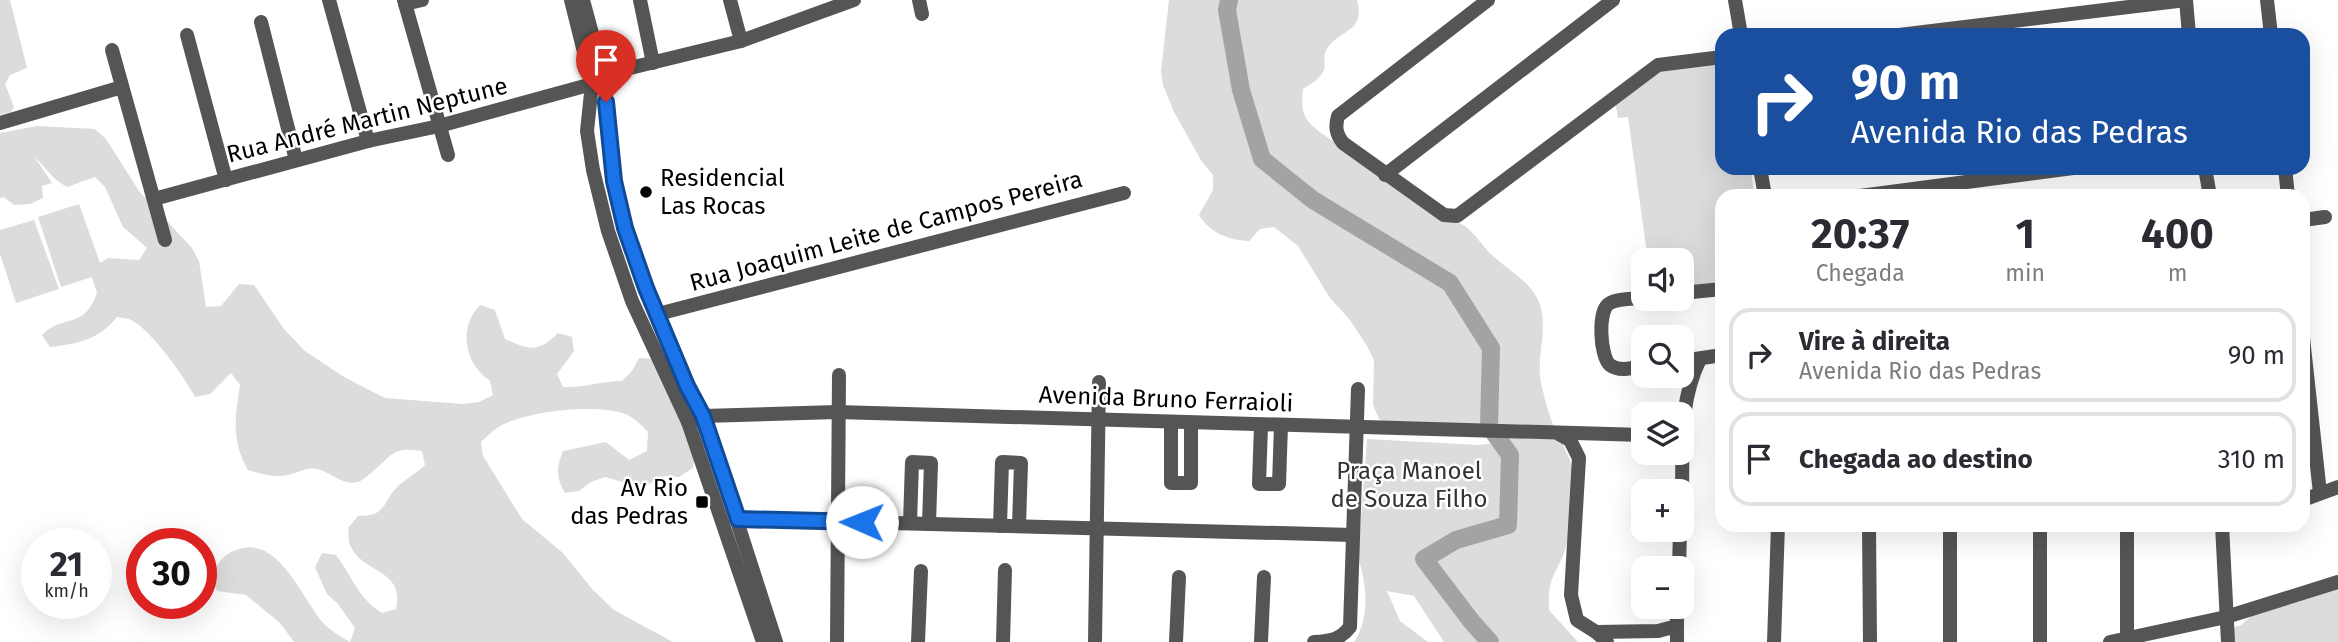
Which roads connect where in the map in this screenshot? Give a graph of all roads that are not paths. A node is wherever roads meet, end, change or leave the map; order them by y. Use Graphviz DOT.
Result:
graph roads {
  1 [pos="329,0"];
  2 [pos="422,0"];
  3 [pos="571,0"];
  4 [pos="583,0"];
  5 [pos="640,0"];
  6 [pos="730,0"];
  7 [pos="854,0"];
  8 [pos="1488,0"];
  9 [pos="1613,0"];
  10 [pos="1735,0"];
  11 [pos="2186,0"];
  12 [pos="2267,0"];
  13 [pos="405,2"];
  14 [pos="826,5"];
  15 [pos="261,22"];
  16 [pos="1740,28"];
  17 [pos="1956,28"];
  18 [pos="2188,28"];
  19 [pos="2270,28"];
  20 [pos="187,35"];
  21 [pos="741,41"];
  22 [pos="111,50"];
  23 [pos="1715,58"];
  24 [pos="653,63"];
  25 [pos="598,81"];
  26 [pos="122,87"];
  27 [pos="0,123"];
  28 [pos="439,125"];
  29 [pos="368,141"];
  30 [pos="448,155"];
  31 [pos="296,160"];
  32 [pos="1385,175"];
  33 [pos="2020,175"];
  34 [pos="226,180"];
  35 [pos="1913,189"];
  36 [pos="1124,193"];
  37 [pos="154,199"];
  38 [pos="2325,217"];
  39 [pos="2310,219"];
  40 [pos="165,240"];
  41 [pos="1715,290"];
  42 [pos="1694,292"];
  43 [pos="1631,300"];
  44 [pos="658,314"];
  45 [pos="1715,356"];
  46 [pos="1700,359"];
  47 [pos="1694,360"];
  48 [pos="1631,368"];
  49 [pos="839,375"];
  50 [pos="1099,382"];
  51 [pos="1358,389"];
  52 [pos="1685,402"];
  53 [pos="2310,402"];
  54 [pos="838,412"];
  55 [pos="703,416"];
  56 [pos="1098,420"];
  57 [pos="688,422"];
  58 [pos="1171,422"];
  59 [pos="1191,423"];
  60 [pos="1261,425"];
  61 [pos="1281,425"];
  62 [pos="1356,428"];
  63 [pos="1558,434"];
  64 [pos="1600,434"];
  65 [pos="1631,435"];
  66 [pos="1579,458"];
  67 [pos="2338,487"];
  68 [pos="2320,493"];
  69 [pos="2310,497"];
  70 [pos="738,519"];
  71 [pos="838,522"];
  72 [pos="910,523"];
  73 [pos="929,524"];
  74 [pos="1000,526"];
  75 [pos="1019,526"];
  76 [pos="1097,528"];
  77 [pos="1778,532"];
  78 [pos="1869,532"];
  79 [pos="1950,532"];
  80 [pos="2039,532"];
  81 [pos="2126,532"];
  82 [pos="2227,532"];
  83 [pos="1353,535"];
  84 [pos="921,570"];
  85 [pos="1005,570"];
  86 [pos="1179,577"];
  87 [pos="1264,577"];
  88 [pos="2338,582"];
  89 [pos="2226,618"];
  90 [pos="1677,619"];
  91 [pos="1677,626"];
  92 [pos="1602,637"];
  93 [pos="2127,638"];
  94 [pos="764,642"];
  95 [pos="776,642"];
  96 [pos="837,642"];
  97 [pos="918,642"];
  98 [pos="1003,642"];
  99 [pos="1095,642"];
  100 [pos="1176,642"];
  101 [pos="1261,642"];
  102 [pos="1314,642"];
  103 [pos="1677,642"];
  104 [pos="1774,642"];
  105 [pos="1870,642"];
  106 [pos="1950,642"];
  107 [pos="2039,642"];
  108 [pos="2110,642"];
  109 [pos="2228,642"];
  1 -- 29 [label="street"];
  2 -- 13 [label="street"];
  3 -- 25 [label="street"];
  4 -- 25 [label="street"];
  5 -- 24 [label="street"];
  6 -- 21 [label="street"];
  7 -- 14 [label="street, Rua André Martin Neptune"];
  8 -- 32 [label="street"];
  9 -- 32 [label="street"];
  10 -- 16 [label="street"];
  11 -- 17 [label="street"];
  11 -- 18 [label="street"];
  12 -- 19 [label="street"];
  13 -- 28 [label="street"];
  14 -- 21 [label="street, Rua André Martin Neptune"];
  15 -- 31 [label="street"];
  20 -- 34 [label="street"];
  21 -- 24 [label="street, Rua André Martin Neptune"];
  22 -- 26 [label="street"];
  23 -- 32 [label="street"];
  24 -- 25 [label="street, Rua André Martin Neptune"];
  25 -- 28 [label="street, Rua André Martin Neptune"];
  25 -- 44 [label="street"];
  25 -- 57 [label="street"];
  26 -- 27 [label="street"];
  26 -- 37 [label="street"];
  28 -- 29 [label="street, Rua André Martin Neptune"];
  28 -- 30 [label="street"];
  29 -- 31 [label="street, Rua André Martin Neptune"];
  31 -- 34 [label="street, Rua André Martin Neptune"];
  33 -- 35 [label="street"];
  34 -- 37 [label="street, Rua André Martin Neptune"];
  36 -- 44 [label="street, Rua Joaquim Leite de Campos Pereira"];
  37 -- 40 [label="street"];
  38 -- 39 [label="street"];
  41 -- 42 [label="street"];
  43 -- 48 [label="street"];
  44 -- 55 [label="street"];
  45 -- 46 [label="street"];
  46 -- 47 [label="street"];
  46 -- 52 [label="street"];
  49 -- 54 [label="street"];
  50 -- 56 [label="street"];
  51 -- 62 [label="street"];
  53 -- 68 [label="street"];
  54 -- 55 [label="street, Avenida Bruno Ferraioli"];
  54 -- 56 [label="street, Avenida Bruno Ferraioli"];
  54 -- 71 [label="street"];
  55 -- 57 [label="street, Avenida Bruno Ferraioli"];
  55 -- 70 [label="street"];
  56 -- 58 [label="street, Avenida Bruno Ferraioli"];
  56 -- 76 [label="street"];
  57 -- 94 [label="street"];
  58 -- 59 [label="street, Avenida Bruno Ferraioli"];
  58 -- 59 [label="street"];
  59 -- 60 [label="street, Avenida Bruno Ferraioli"];
  60 -- 61 [label="street, Avenida Bruno Ferraioli"];
  60 -- 61 [label="street"];
  61 -- 62 [label="street, Avenida Bruno Ferraioli"];
  62 -- 63 [label="street, Avenida Bruno Ferraioli"];
  62 -- 83 [label="street"];
  63 -- 64 [label="street, Avenida Bruno Ferraioli"];
  63 -- 66 [label="street"];
  64 -- 65 [label="street, Avenida Bruno Ferraioli"];
  64 -- 66 [label="street"];
  66 -- 92 [label="street"];
  67 -- 68 [label="street"];
  68 -- 69 [label="street"];
  70 -- 71 [label="street"];
  70 -- 95 [label="street"];
  71 -- 72 [label="street"];
  71 -- 96 [label="street"];
  72 -- 73 [label="street"];
  72 -- 73 [label="street"];
  73 -- 74 [label="street"];
  74 -- 75 [label="street"];
  74 -- 75 [label="street"];
  75 -- 76 [label="street"];
  76 -- 83 [label="street"];
  76 -- 99 [label="street"];
  77 -- 104 [label="street"];
  78 -- 105 [label="street"];
  79 -- 106 [label="street"];
  80 -- 107 [label="street"];
  81 -- 93 [label="street"];
  82 -- 89 [label="street"];
  83 -- 102 [label="street"];
  84 -- 97 [label="street"];
  85 -- 98 [label="street"];
  86 -- 100 [label="street"];
  87 -- 101 [label="street"];
  88 -- 89 [label="street"];
  89 -- 93 [label="street"];
  89 -- 109 [label="street"];
  90 -- 91 [label="street"];
  91 -- 92 [label="street"];
  91 -- 103 [label="street"];
  93 -- 108 [label="street"];
}
